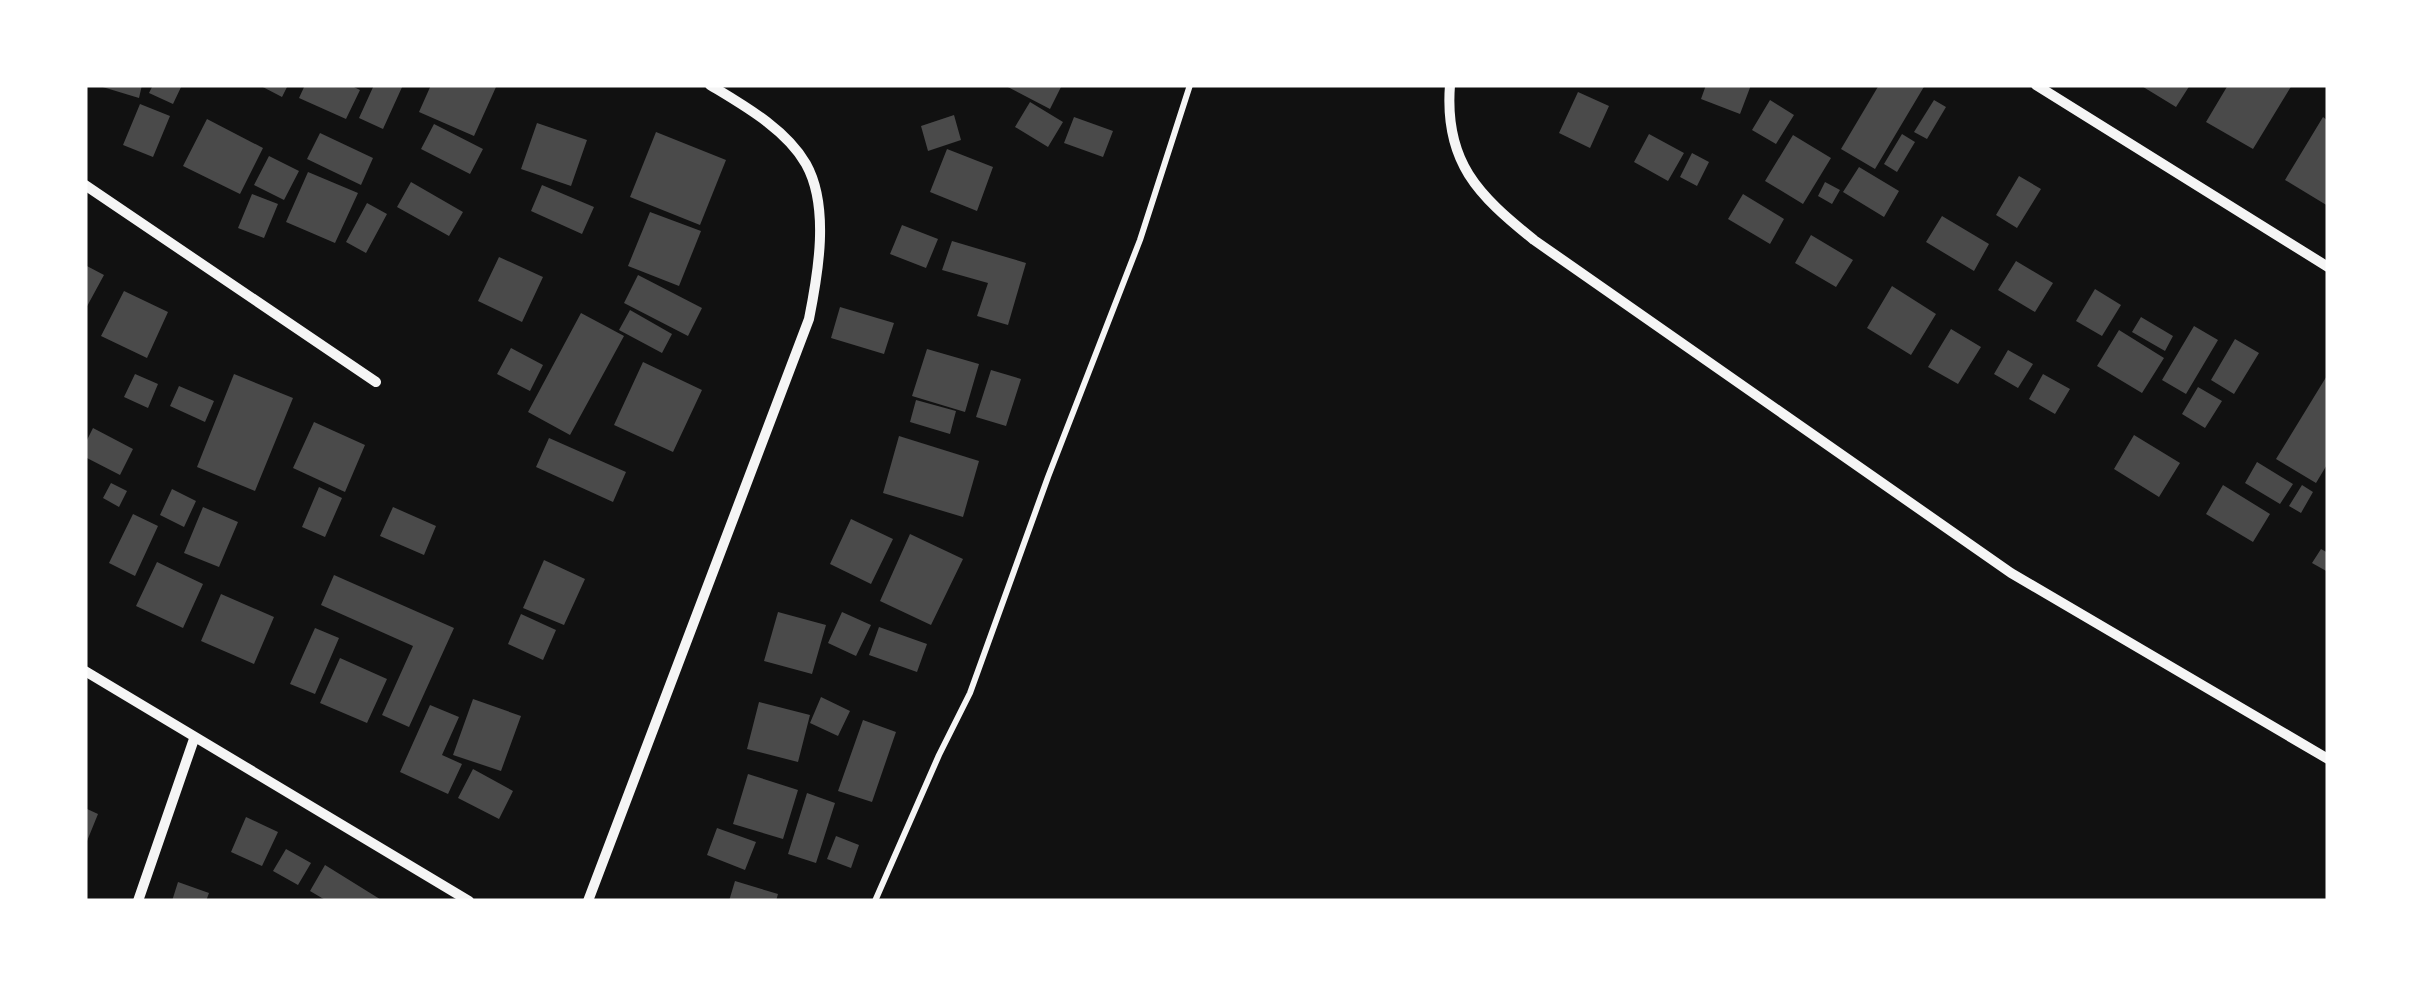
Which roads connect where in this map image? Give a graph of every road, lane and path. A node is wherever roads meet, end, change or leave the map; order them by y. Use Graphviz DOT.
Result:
graph roads {
  1 [pos="710,85"];
  2 [pos="1190,85"];
  3 [pos="1450,85"];
  4 [pos="2036,85"];
  5 [pos="85,185"];
  6 [pos="2328,268"];
  7 [pos="376,382"];
  8 [pos="85,672"];
  9 [pos="194,739"];
  10 [pos="2328,759"];
  11 [pos="138,901"];
  12 [pos="469,901"];
  13 [pos="588,901"];
  14 [pos="875,901"];
  1 -- 13 [label="street"];
  2 -- 14 [label="path"];
  3 -- 10 [label="street"];
  4 -- 6 [label="street"];
  5 -- 7 [label="street"];
  8 -- 9 [label="street"];
  9 -- 11 [label="street"];
  9 -- 12 [label="street"];
}
